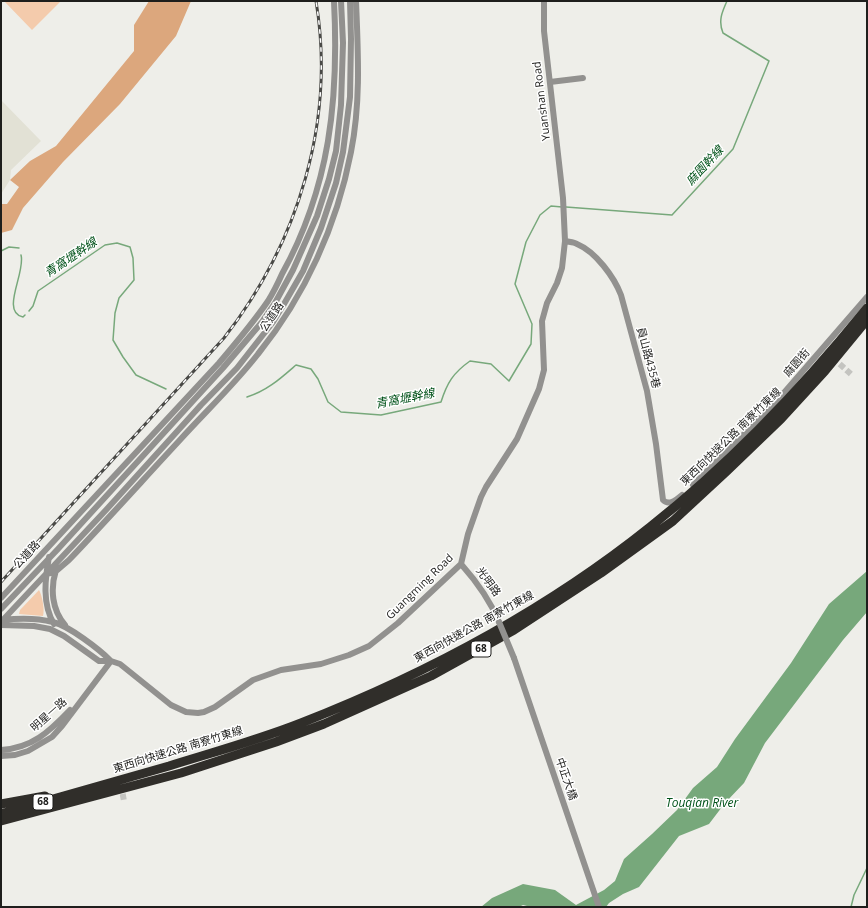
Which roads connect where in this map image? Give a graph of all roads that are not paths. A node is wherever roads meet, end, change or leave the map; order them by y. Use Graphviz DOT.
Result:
graph roads {
  1 [pos="334,1"];
  2 [pos="341,1"];
  3 [pos="350,1"];
  4 [pos="356,1"];
  5 [pos="544,1"];
  6 [pos="583,78"];
  7 [pos="550,82"];
  8 [pos="565,241"];
  9 [pos="867,297"];
  10 [pos="284,304"];
  11 [pos="290,308"];
  12 [pos="867,308"];
  13 [pos="867,320"];
  14 [pos="669,503"];
  15 [pos="96,521"];
  16 [pos="101,526"];
  17 [pos="52,544"];
  18 [pos="63,554"];
  19 [pos="49,558"];
  20 [pos="461,564"];
  21 [pos="55,572"];
  22 [pos="46,574"];
  23 [pos="1,598"];
  24 [pos="1,609"];
  25 [pos="2,622"];
  26 [pos="53,622"];
  27 [pos="72,632"];
  28 [pos="64,636"];
  29 [pos="514,658"];
  30 [pos="111,661"];
  31 [pos="50,734"];
  32 [pos="1,750"];
  33 [pos="1,756"];
  34 [pos="86,790"];
  35 [pos="1,804"];
  36 [pos="1,814"];
  37 [pos="1,821"];
  38 [pos="599,907"];
  1 -- 17 [label="street, 公道路"];
  2 -- 19 [label="street, 公道路"];
  3 -- 10 [label="street, 公道路"];
  4 -- 11 [label="street, 公道路"];
  5 -- 7 [label="street, Yuanshan Road"];
  6 -- 7 [label="street"];
  7 -- 8 [label="street, Yuanshan Road"];
  8 -- 14 [label="street, 員山路435巷"];
  8 -- 20 [label="street, Guangming Road"];
  9 -- 14 [label="street, 麻園街"];
  10 -- 11 [label="street"];
  10 -- 15 [label="street, 公道路"];
  11 -- 16 [label="street, 公道路"];
  12 -- 34 [label="highway, 東西向快速公路 南寮竹東線 / 68"];
  13 -- 37 [label="highway, 東西向快速公路 南寮竹東線 / 68"];
  15 -- 16 [label="street"];
  15 -- 18 [label="street, 公道路"];
  16 -- 21 [label="street, 公道路"];
  17 -- 19 [label="street, 公道路"];
  17 -- 23 [label="street, 公道路"];
  18 -- 21 [label="street, 公道路"];
  18 -- 22 [label="street, 公道路"];
  19 -- 22 [label="street, 公道路"];
  19 -- 24 [label="street, 公道路"];
  20 -- 29 [label="street, 光明路, bridge"];
  20 -- 30 [label="street, Guangming Road"];
  21 -- 22 [label="street, 公道路"];
  21 -- 27 [label="street, 公道路"];
  22 -- 25 [label="street, 公道路"];
  22 -- 26 [label="street, 公道路"];
  25 -- 26 [label="street, Guangming Road"];
  25 -- 28 [label="street, Guangming Road"];
  26 -- 27 [label="street, Guangming Road"];
  26 -- 28 [label="street, 公道路"];
  27 -- 30 [label="street, Guangming Road"];
  28 -- 30 [label="street, Guangming Road"];
  29 -- 38 [label="street, 中正大橋"];
  30 -- 31 [label="street, 明星一路"];
  31 -- 32 [label="street, 明星一路"];
  31 -- 33 [label="street, 明星一路"];
  34 -- 35 [label="highway"];
  34 -- 36 [label="highway, 東西向快速公路 南寮竹東線 / 68"];
}
